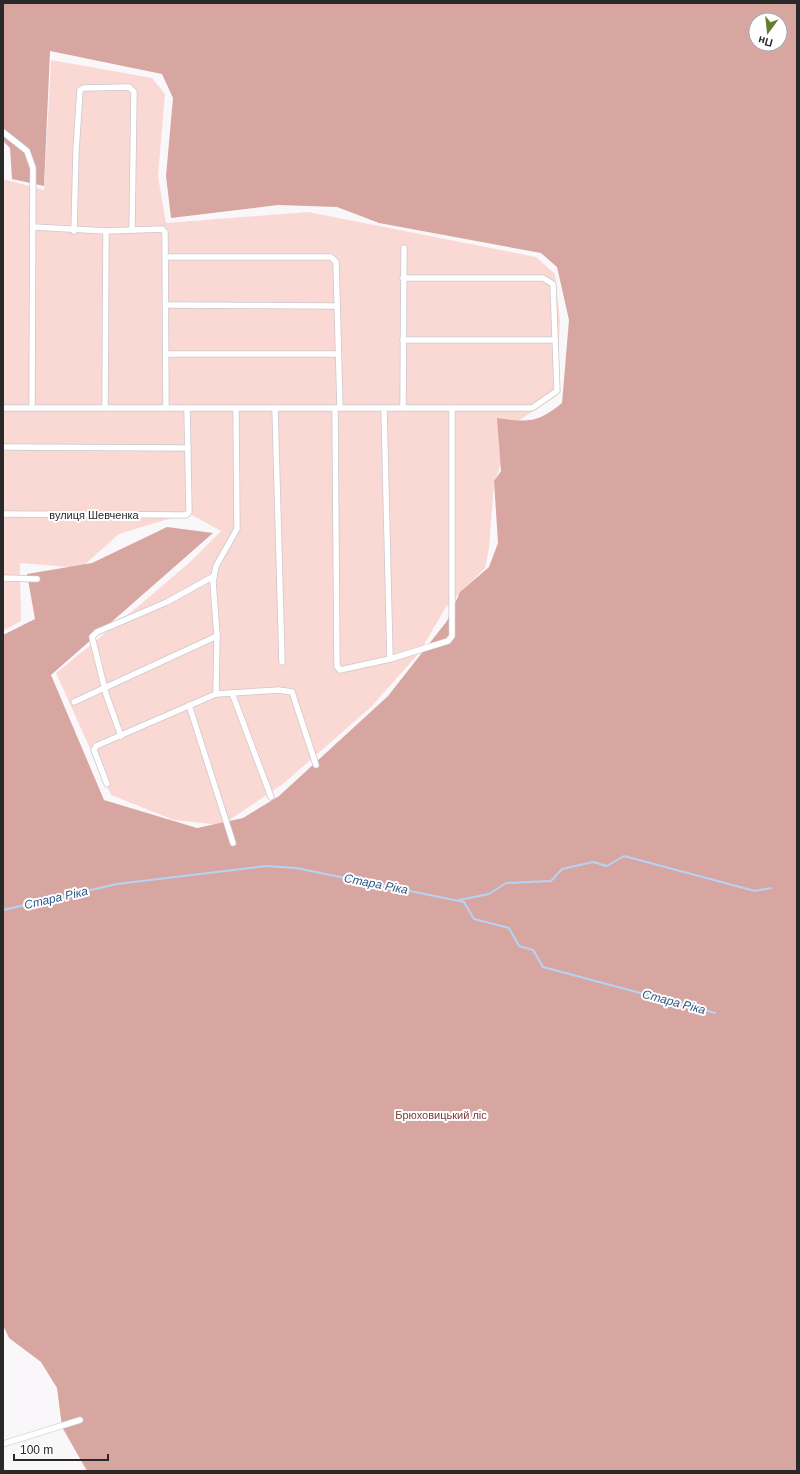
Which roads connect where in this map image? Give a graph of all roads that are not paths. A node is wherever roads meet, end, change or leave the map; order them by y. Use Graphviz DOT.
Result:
graph roads {
  1 [pos="3,132"];
  2 [pos="33,227"];
  3 [pos="74,230"];
  4 [pos="132,230"];
  5 [pos="106,231"];
  6 [pos="404,248"];
  7 [pos="166,257"];
  8 [pos="404,278"];
  9 [pos="166,305"];
  10 [pos="337,306"];
  11 [pos="403,340"];
  12 [pos="555,340"];
  13 [pos="166,354"];
  14 [pos="337,354"];
  15 [pos="3,408"];
  16 [pos="32,408"];
  17 [pos="105,408"];
  18 [pos="166,408"];
  19 [pos="187,408"];
  20 [pos="275,408"];
  21 [pos="337,408"];
  22 [pos="384,408"];
  23 [pos="403,408"];
  24 [pos="452,408"];
  25 [pos="236,409"];
  26 [pos="3,447"];
  27 [pos="188,448"];
  28 [pos="3,514"];
  29 [pos="214,576"];
  30 [pos="3,578"];
  31 [pos="37,579"];
  32 [pos="216,636"];
  33 [pos="390,659"];
  34 [pos="282,662"];
  35 [pos="104,688"];
  36 [pos="232,693"];
  37 [pos="216,694"];
  38 [pos="74,702"];
  39 [pos="189,705"];
  40 [pos="120,736"];
  41 [pos="316,765"];
  42 [pos="107,784"];
  43 [pos="271,797"];
  44 [pos="233,843"];
  45 [pos="80,1420"];
  46 [pos="3,1444"];
  1 -- 2 [label="street"];
  2 -- 3 [label="street"];
  2 -- 16 [label="street"];
  3 -- 4 [label="street"];
  3 -- 5 [label="street"];
  4 -- 5 [label="street"];
  4 -- 7 [label="street"];
  5 -- 17 [label="street"];
  6 -- 8 [label="street"];
  7 -- 9 [label="street"];
  7 -- 10 [label="street"];
  8 -- 11 [label="street"];
  8 -- 12 [label="street"];
  9 -- 10 [label="street"];
  9 -- 13 [label="street"];
  10 -- 14 [label="street"];
  11 -- 12 [label="street"];
  11 -- 23 [label="street"];
  12 -- 24 [label="street"];
  13 -- 14 [label="street"];
  13 -- 18 [label="street"];
  14 -- 21 [label="street"];
  15 -- 16 [label="street"];
  16 -- 17 [label="street"];
  17 -- 18 [label="street"];
  18 -- 19 [label="street"];
  19 -- 25 [label="street"];
  19 -- 27 [label="street"];
  20 -- 21 [label="street"];
  20 -- 25 [label="street"];
  20 -- 34 [label="street"];
  21 -- 22 [label="street"];
  21 -- 33 [label="street"];
  22 -- 23 [label="street"];
  22 -- 33 [label="street"];
  23 -- 24 [label="street"];
  24 -- 33 [label="street"];
  25 -- 29 [label="street"];
  26 -- 27 [label="street"];
  27 -- 28 [label="street, вулиця Шевченка"];
  29 -- 32 [label="street"];
  29 -- 35 [label="street"];
  30 -- 31 [label="street"];
  32 -- 35 [label="street"];
  32 -- 37 [label="street"];
  35 -- 38 [label="street"];
  35 -- 40 [label="street"];
  36 -- 37 [label="street"];
  36 -- 41 [label="street"];
  36 -- 43 [label="street"];
  37 -- 39 [label="street"];
  39 -- 40 [label="street"];
  39 -- 44 [label="street"];
  40 -- 42 [label="street"];
  45 -- 46 [label="street"];
}
